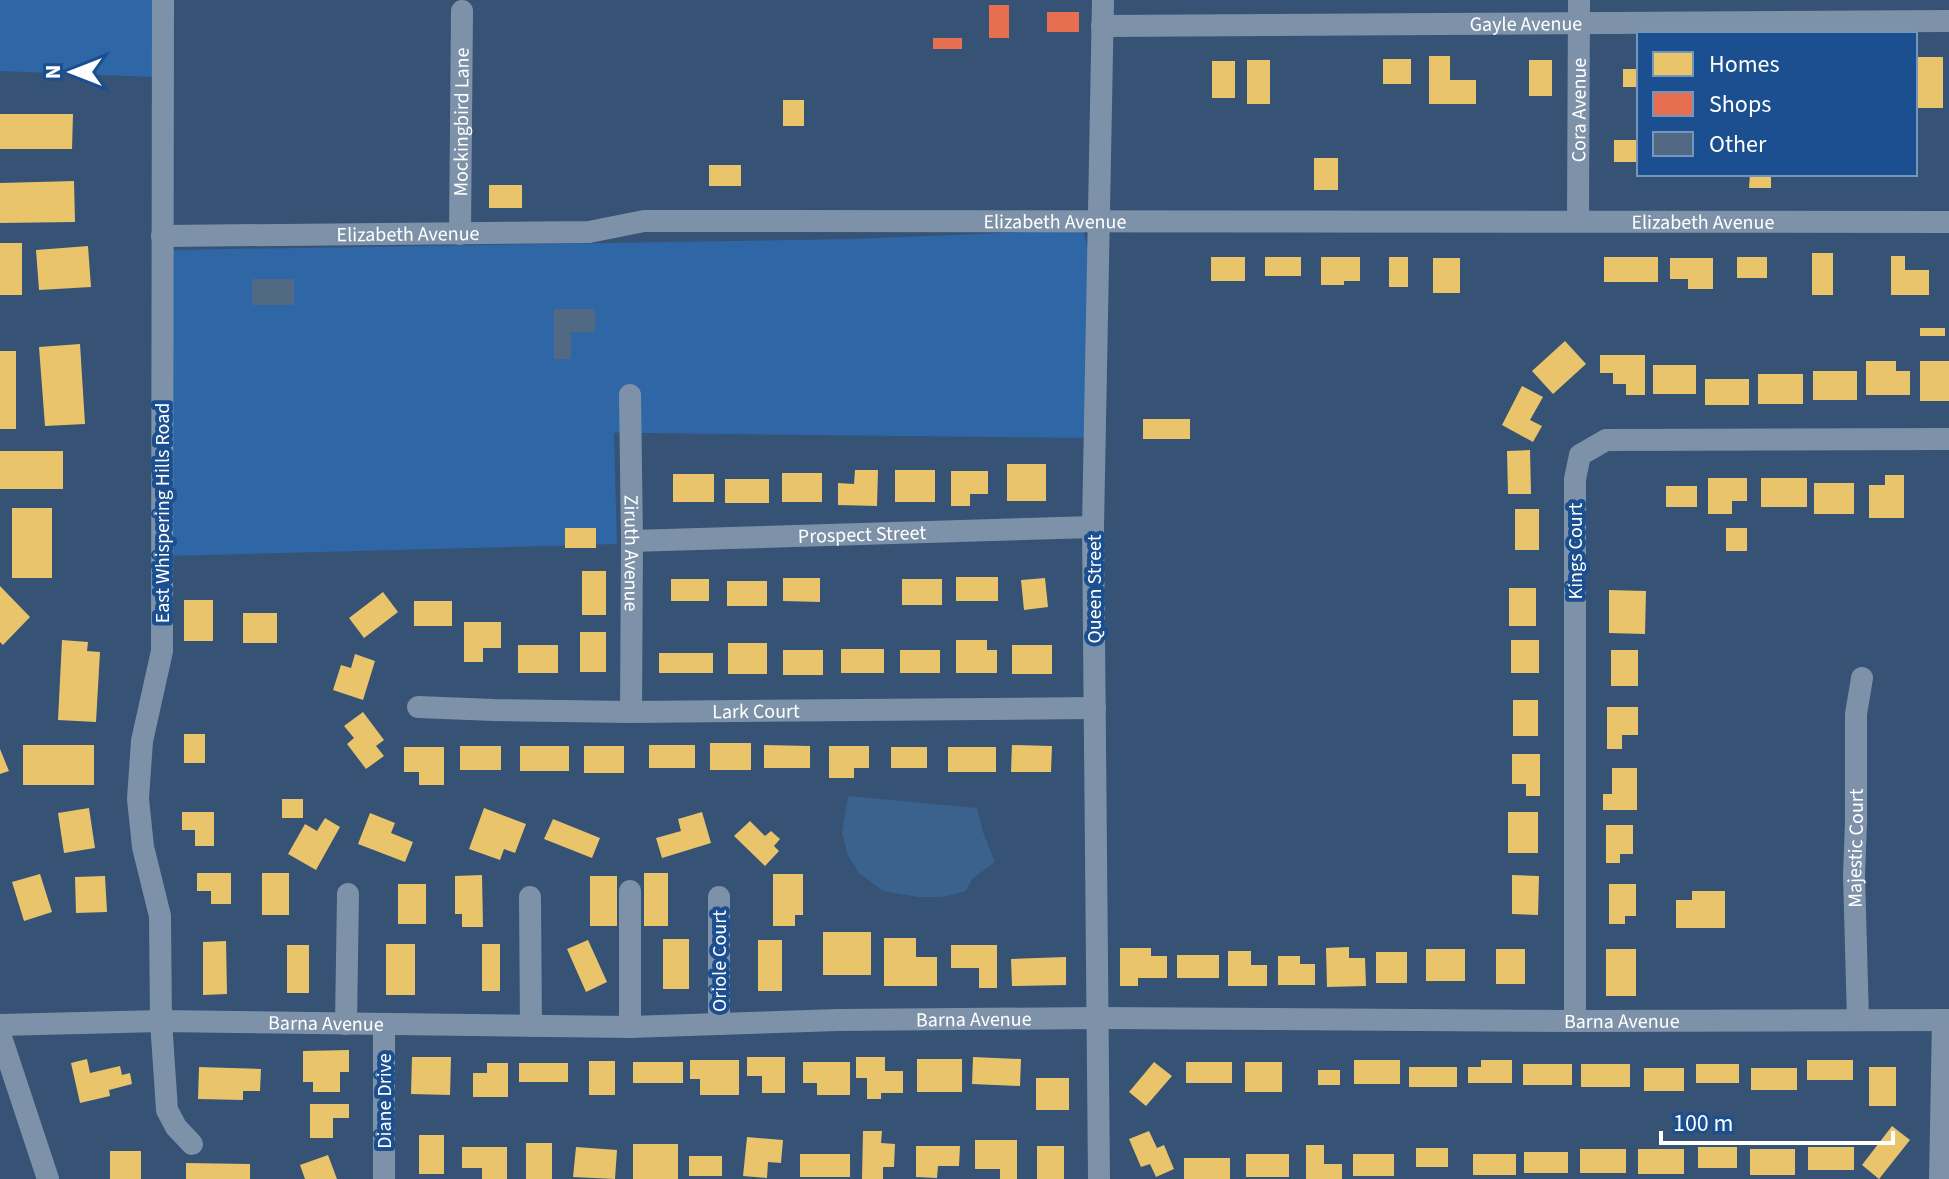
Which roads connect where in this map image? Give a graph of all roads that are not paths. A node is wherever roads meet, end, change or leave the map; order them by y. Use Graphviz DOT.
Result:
graph roads {
  1 [pos="163,0"];
  2 [pos="1103,0"];
  3 [pos="1579,0"];
  4 [pos="462,11"];
  5 [pos="1949,21"];
  6 [pos="1579,24"];
  7 [pos="1102,26"];
  8 [pos="1578,220"];
  9 [pos="1100,222"];
  10 [pos="1949,222"];
  11 [pos="460,234"];
  12 [pos="162,236"];
  13 [pos="630,395"];
  14 [pos="1949,439"];
  15 [pos="1093,527"];
  16 [pos="632,541"];
  17 [pos="1862,678"];
  18 [pos="418,707"];
  19 [pos="1095,708"];
  20 [pos="631,712"];
  21 [pos="630,891"];
  22 [pos="348,894"];
  23 [pos="530,897"];
  24 [pos="719,897"];
  25 [pos="1098,1018"];
  26 [pos="1858,1020"];
  27 [pos="1946,1020"];
  28 [pos="161,1021"];
  29 [pos="1575,1021"];
  30 [pos="346,1024"];
  31 [pos="384,1024"];
  32 [pos="719,1024"];
  33 [pos="0,1025"];
  34 [pos="531,1026"];
  35 [pos="630,1027"];
  36 [pos="0,1034"];
  37 [pos="10,1097"];
  38 [pos="192,1144"];
  39 [pos="48,1179"];
  40 [pos="384,1179"];
  41 [pos="1099,1179"];
  42 [pos="1940,1179"];
  1 -- 12 [label="street, East Whispering Hills Road"];
  2 -- 7 [label="street, Queen Street"];
  3 -- 6 [label="street, Cora Avenue"];
  4 -- 11 [label="street, Mockingbird Lane"];
  5 -- 6 [label="street, Gayle Avenue"];
  6 -- 7 [label="street, Gayle Avenue"];
  6 -- 8 [label="street, Cora Avenue"];
  7 -- 9 [label="street, Queen Street"];
  8 -- 9 [label="street, Elizabeth Avenue"];
  8 -- 10 [label="street, Elizabeth Avenue"];
  9 -- 11 [label="street, Elizabeth Avenue"];
  9 -- 15 [label="street, Queen Street"];
  11 -- 12 [label="street, Elizabeth Avenue"];
  12 -- 28 [label="street, East Whispering Hills Road"];
  13 -- 16 [label="street, Ziruth Avenue"];
  14 -- 29 [label="street, Kings Court"];
  15 -- 16 [label="street, Prospect Street"];
  15 -- 19 [label="street, Queen Street"];
  16 -- 20 [label="street, Ziruth Avenue"];
  17 -- 26 [label="street, Majestic Court"];
  18 -- 20 [label="street, Lark Court"];
  19 -- 20 [label="street, Lark Court"];
  19 -- 25 [label="street, Queen Street"];
  21 -- 35 [label="street"];
  22 -- 30 [label="street"];
  23 -- 34 [label="street"];
  24 -- 32 [label="street, Oriole Court"];
  25 -- 29 [label="street, Barna Avenue"];
  25 -- 32 [label="street, Barna Avenue"];
  25 -- 41 [label="street, Queen Street"];
  26 -- 27 [label="street, Barna Avenue"];
  26 -- 29 [label="street, Barna Avenue"];
  27 -- 42 [label="street"];
  28 -- 30 [label="street, Barna Avenue"];
  28 -- 33 [label="street, Barna Avenue"];
  28 -- 38 [label="street, East Whispering Hills Road"];
  30 -- 31 [label="street, Barna Avenue"];
  31 -- 34 [label="street, Barna Avenue"];
  31 -- 40 [label="street, Diane Drive"];
  32 -- 35 [label="street, Barna Avenue"];
  34 -- 35 [label="street, Barna Avenue"];
  36 -- 37 [label="street"];
  37 -- 39 [label="street"];
}
